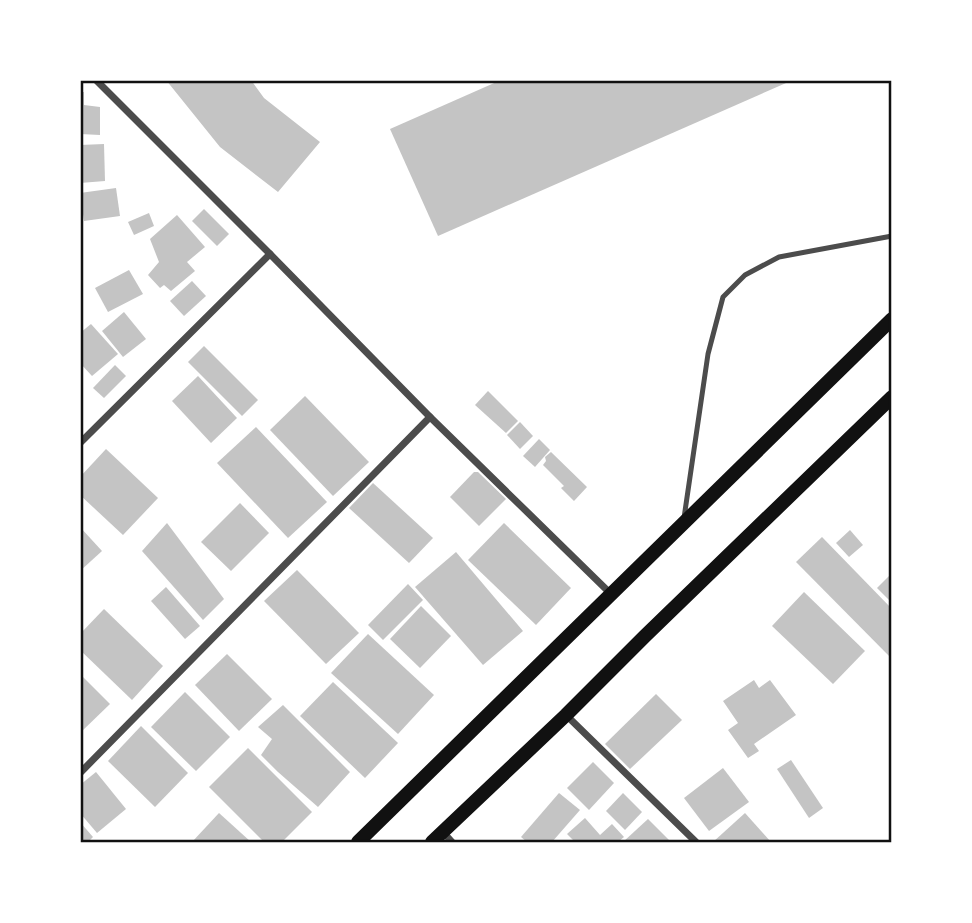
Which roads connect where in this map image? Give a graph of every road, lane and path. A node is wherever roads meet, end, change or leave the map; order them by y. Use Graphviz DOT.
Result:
graph roads {
  1 [pos="96,80"];
  2 [pos="891,236"];
  3 [pos="270,254"];
  4 [pos="891,319"];
  5 [pos="891,397"];
  6 [pos="430,417"];
  7 [pos="80,443"];
  8 [pos="683,525"];
  9 [pos="611,594"];
  10 [pos="566,715"];
  11 [pos="80,773"];
  12 [pos="443,839"];
  13 [pos="358,842"];
  14 [pos="696,842"];
  1 -- 3 [label="street"];
  2 -- 8 [label="lane"];
  3 -- 6 [label="street"];
  3 -- 7 [label="street"];
  4 -- 8 [label="main road"];
  5 -- 10 [label="main road"];
  6 -- 9 [label="street"];
  6 -- 11 [label="street"];
  8 -- 9 [label="main road"];
  9 -- 13 [label="main road"];
  10 -- 12 [label="main road"];
  10 -- 14 [label="street"];
}
